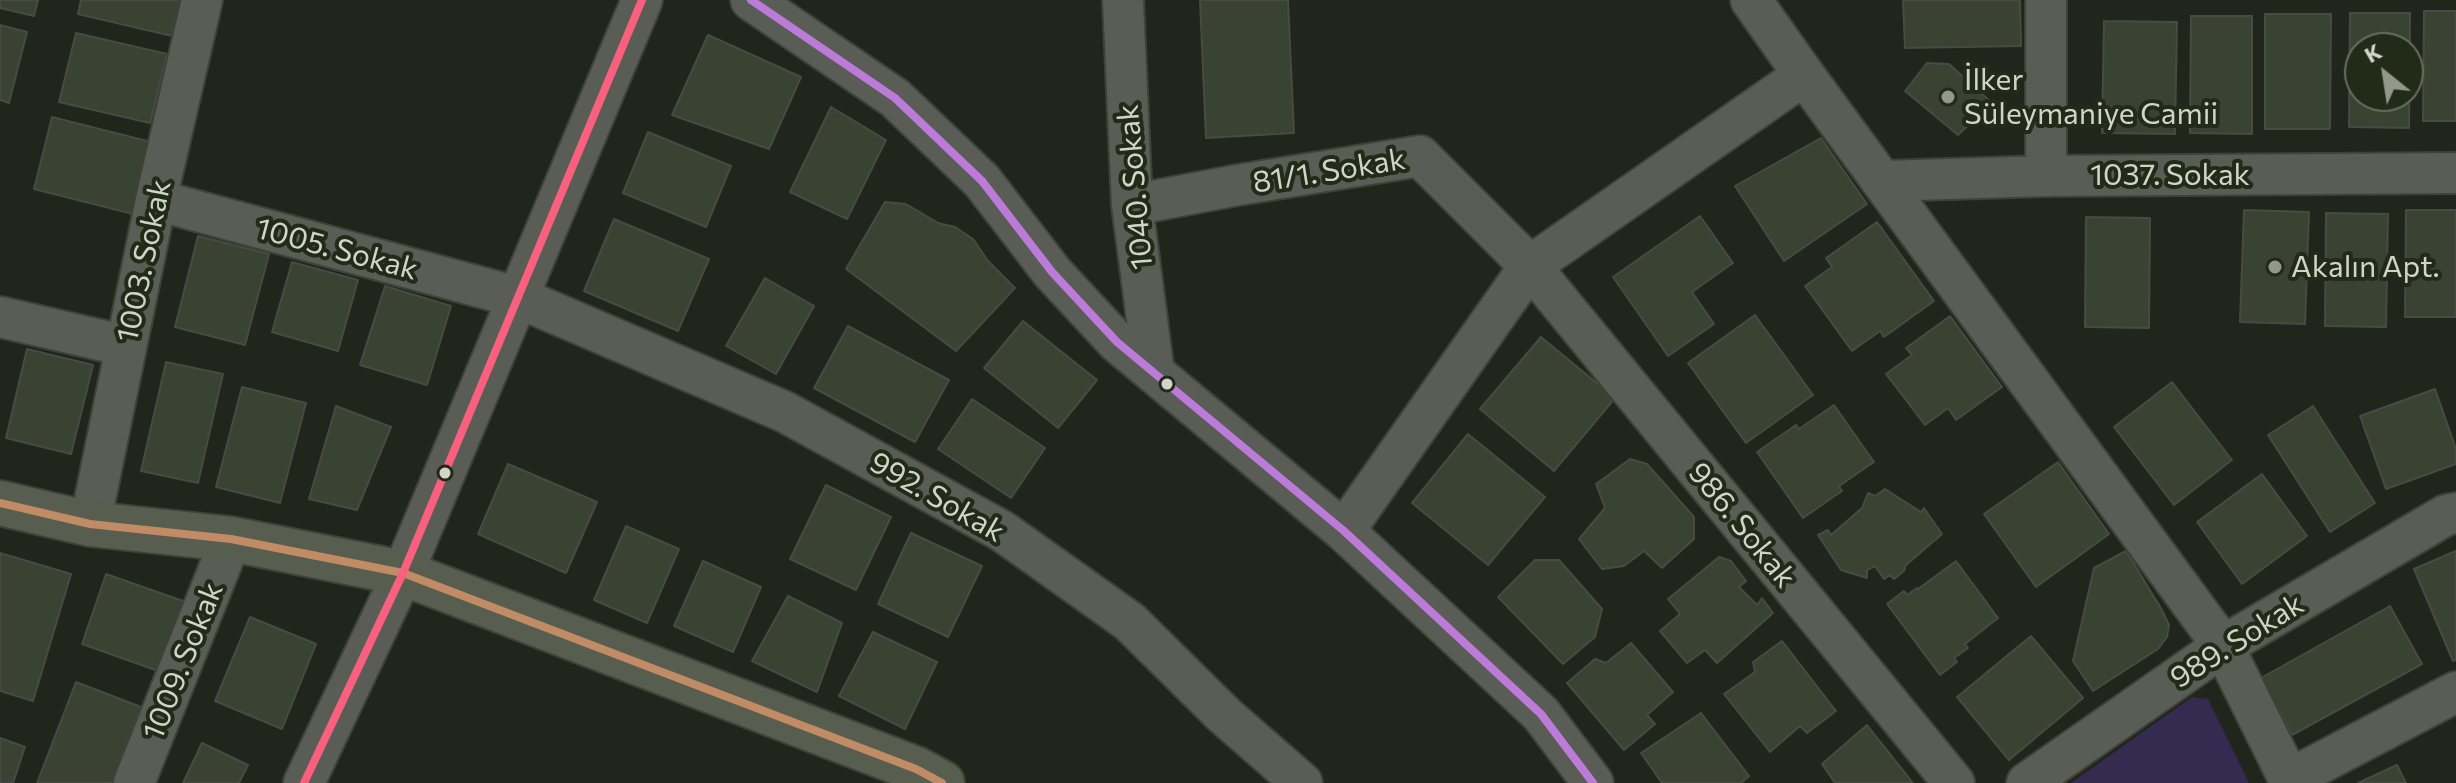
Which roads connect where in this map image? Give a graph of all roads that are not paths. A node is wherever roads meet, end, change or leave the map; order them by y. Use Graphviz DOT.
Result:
graph roads {
  1 [pos="202,0"];
  2 [pos="642,0"];
  3 [pos="751,0"];
  4 [pos="1123,0"];
  5 [pos="1751,0"];
  6 [pos="2046,0"];
  7 [pos="1804,75"];
  8 [pos="2456,173"];
  9 [pos="2046,176"];
  10 [pos="1884,181"];
  11 [pos="156,200"];
  12 [pos="1132,205"];
  13 [pos="1530,266"];
  14 [pos="517,297"];
  15 [pos="0,317"];
  16 [pos="126,346"];
  17 [pos="1154,373"];
  18 [pos="0,503"];
  19 [pos="2456,513"];
  20 [pos="90,524"];
  21 [pos="1344,531"];
  22 [pos="231,539"];
  23 [pos="403,573"];
  24 [pos="2223,646"];
  25 [pos="2456,692"];
  26 [pos="2290,781"];
  27 [pos="134,783"];
  28 [pos="304,783"];
  29 [pos="942,783"];
  30 [pos="1302,783"];
  31 [pos="1593,783"];
  32 [pos="1954,783"];
  33 [pos="2027,783"];
  1 -- 11 [label="street, 1003. Sokak"];
  2 -- 14 [label="street"];
  3 -- 17 [label="street"];
  4 -- 12 [label="street, 1040. Sokak"];
  5 -- 7 [label="street"];
  6 -- 9 [label="street"];
  7 -- 10 [label="street"];
  7 -- 13 [label="street"];
  8 -- 9 [label="street, 1037. Sokak"];
  9 -- 10 [label="street, 1037. Sokak"];
  10 -- 24 [label="street"];
  11 -- 14 [label="street, 1005. Sokak"];
  11 -- 16 [label="street, 1003. Sokak"];
  12 -- 13 [label="street, 81/1. Sokak"];
  12 -- 17 [label="street, 1040. Sokak"];
  13 -- 21 [label="street"];
  13 -- 32 [label="street, 986. Sokak"];
  14 -- 23 [label="street"];
  14 -- 30 [label="street, 992. Sokak"];
  15 -- 16 [label="street"];
  16 -- 20 [label="street, 1003. Sokak"];
  17 -- 21 [label="street"];
  18 -- 20 [label="main road"];
  19 -- 24 [label="street, 989. Sokak"];
  20 -- 22 [label="main road"];
  21 -- 31 [label="street"];
  22 -- 23 [label="main road"];
  22 -- 27 [label="street, 1009. Sokak"];
  23 -- 28 [label="street"];
  23 -- 29 [label="main road"];
  24 -- 26 [label="street"];
  24 -- 33 [label="street, 989. Sokak"];
  25 -- 26 [label="street"];
}
